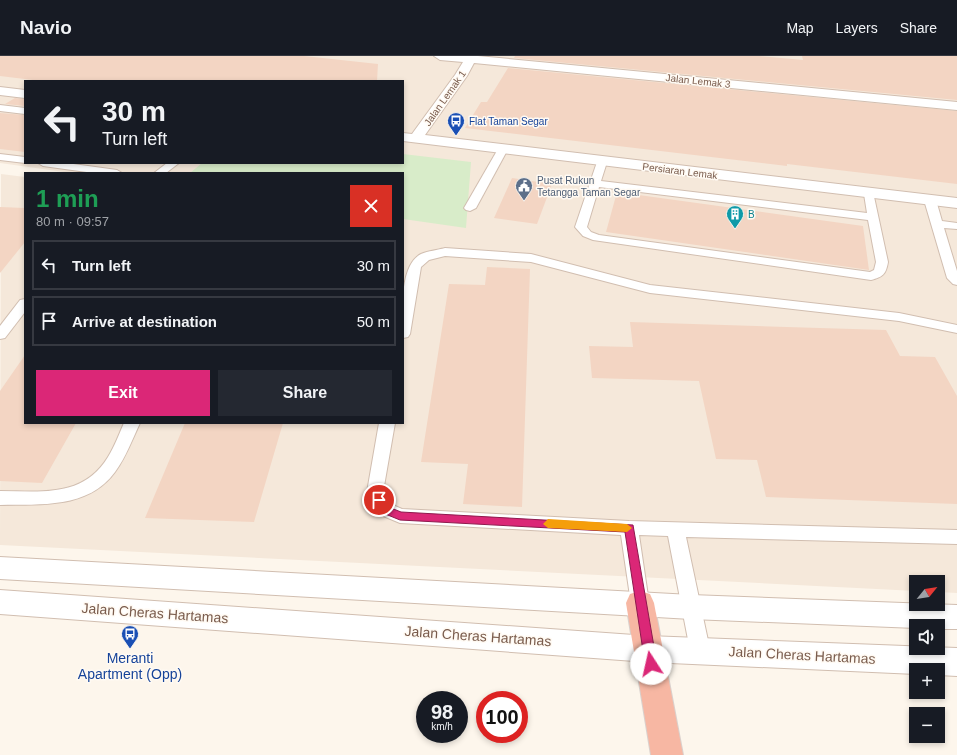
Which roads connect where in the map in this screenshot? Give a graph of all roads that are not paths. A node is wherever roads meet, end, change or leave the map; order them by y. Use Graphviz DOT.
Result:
graph roads {
  1 [pos="440,56"];
  2 [pos="471,57"];
  3 [pos="0,91"];
  4 [pos="20,94"];
  5 [pos="0,102"];
  6 [pos="957,106"];
  7 [pos="0,108"];
  8 [pos="24,111"];
  9 [pos="410,138"];
  10 [pos="503,149"];
  11 [pos="0,157"];
  12 [pos="24,160"];
  13 [pos="602,162"];
  14 [pos="51,164"];
  15 [pos="172,164"];
  16 [pos="110,172"];
  17 [pos="160,172"];
  18 [pos="595,183"];
  19 [pos="869,194"];
  20 [pos="930,200"];
  21 [pos="957,203"];
  22 [pos="470,208"];
  23 [pos="874,217"];
  24 [pos="938,224"];
  25 [pos="957,226"];
  26 [pos="957,281"];
  27 [pos="24,304"];
  28 [pos="404,328"];
  29 [pos="956,330"];
  30 [pos="0,335"];
  31 [pos="131,424"];
  32 [pos="387,424"];
  33 [pos="0,498"];
  34 [pos="629,528"];
  35 [pos="676,530"];
  36 [pos="957,537"];
  37 [pos="0,568"];
  38 [pos="0,602"];
  39 [pos="640,603"];
  40 [pos="691,607"];
  41 [pos="957,617"];
  42 [pos="648,649"];
  43 [pos="700,650"];
  44 [pos="957,662"];
  45 [pos="666,755"];
  1 -- 2 [label="street, Jalan Lemak 3"];
  2 -- 6 [label="street, Jalan Lemak 3"];
  2 -- 9 [label="street, Jalan Lemak 1"];
  3 -- 4 [label="street"];
  4 -- 5 [label="lane"];
  7 -- 8 [label="lane"];
  9 -- 10 [label="street, Persiaran Lemak"];
  10 -- 13 [label="street, Persiaran Lemak"];
  10 -- 22 [label="lane"];
  11 -- 12 [label="lane"];
  13 -- 18 [label="lane"];
  13 -- 19 [label="street, Persiaran Lemak"];
  14 -- 16 [label="lane"];
  15 -- 17 [label="lane"];
  18 -- 23 [label="lane"];
  18 -- 23 [label="lane"];
  19 -- 20 [label="street, Persiaran Lemak"];
  19 -- 23 [label="lane"];
  20 -- 21 [label="street, Persiaran Lemak"];
  20 -- 24 [label="lane"];
  24 -- 25 [label="lane"];
  24 -- 26 [label="lane"];
  27 -- 30 [label="lane"];
  28 -- 29 [label="lane"];
  31 -- 33 [label="lane"];
  32 -- 34 [label="lane"];
  34 -- 35 [label="lane"];
  34 -- 39 [label="lane"];
  35 -- 36 [label="lane"];
  35 -- 40 [label="lane"];
  37 -- 39 [label="street"];
  38 -- 42 [label="street, Jalan Cheras Hartamas"];
  39 -- 40 [label="street"];
  39 -- 42 [label="highway"];
  40 -- 41 [label="street"];
  40 -- 43 [label="lane"];
  42 -- 43 [label="street, Jalan Cheras Hartamas"];
  42 -- 45 [label="highway"];
  43 -- 44 [label="street, Jalan Cheras Hartamas"];
}
